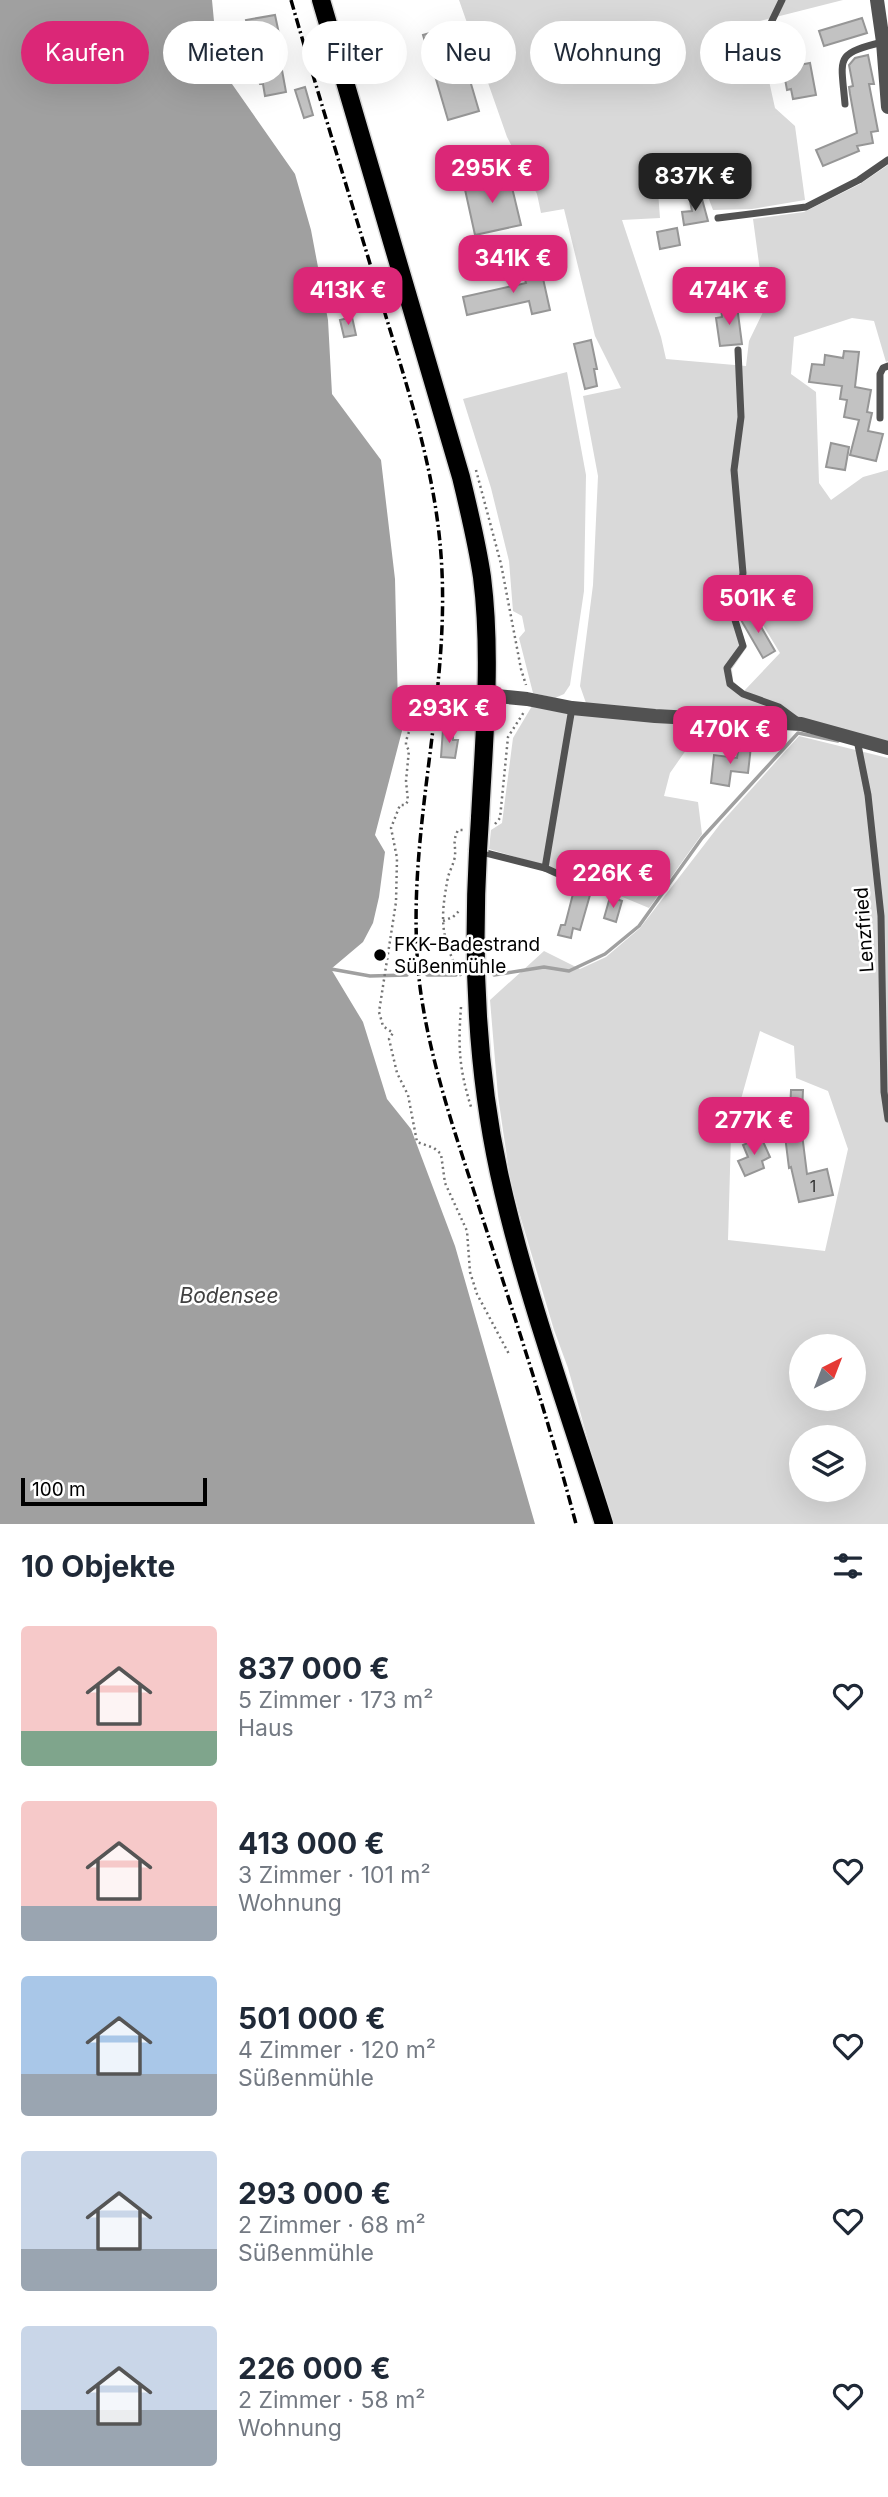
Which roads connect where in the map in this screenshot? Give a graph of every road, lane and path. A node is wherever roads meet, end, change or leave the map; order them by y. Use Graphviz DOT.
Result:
graph roads {
  1 [pos="321,0"];
  2 [pos="782,0"];
  3 [pos="877,0"];
  4 [pos="772,21"];
  5 [pos="883,41"];
  6 [pos="845,104"];
  7 [pos="888,107"];
  8 [pos="888,160"];
  9 [pos="718,218"];
  10 [pos="738,350"];
  11 [pos="888,366"];
  12 [pos="880,418"];
  13 [pos="486,695"];
  14 [pos="443,699"];
  15 [pos="527,699"];
  16 [pos="428,700"];
  17 [pos="572,708"];
  18 [pos="801,724"];
  19 [pos="857,740"];
  20 [pos="888,748"];
  21 [pos="485,822"];
  22 [pos="458,830"];
  23 [pos="471,850"];
  24 [pos="455,857"];
  25 [pos="545,869"];
  26 [pos="596,891"];
  27 [pos="456,966"];
  28 [pos="888,1119"];
  29 [pos="510,1356"];
  30 [pos="604,1524"];
  1 -- 13 [label="main road"];
  2 -- 4 [label="lane"];
  3 -- 5 [label="street"];
  5 -- 6 [label="lane"];
  5 -- 7 [label="street"];
  8 -- 9 [label="lane"];
  10 -- 18 [label="lane"];
  11 -- 12 [label="lane"];
  13 -- 14 [label="path"];
  13 -- 15 [label="street"];
  13 -- 21 [label="main road"];
  15 -- 17 [label="street"];
  15 -- 21 [label="path"];
  16 -- 29 [label="path"];
  17 -- 18 [label="street"];
  17 -- 25 [label="lane"];
  18 -- 19 [label="street"];
  19 -- 20 [label="street"];
  19 -- 28 [label="lane, Lenzfried"];
  21 -- 23 [label="main road, bridge"];
  22 -- 24 [label="path"];
  23 -- 24 [label="path"];
  23 -- 25 [label="lane"];
  23 -- 30 [label="main road"];
  24 -- 27 [label="path"];
  25 -- 26 [label="lane"];
}
